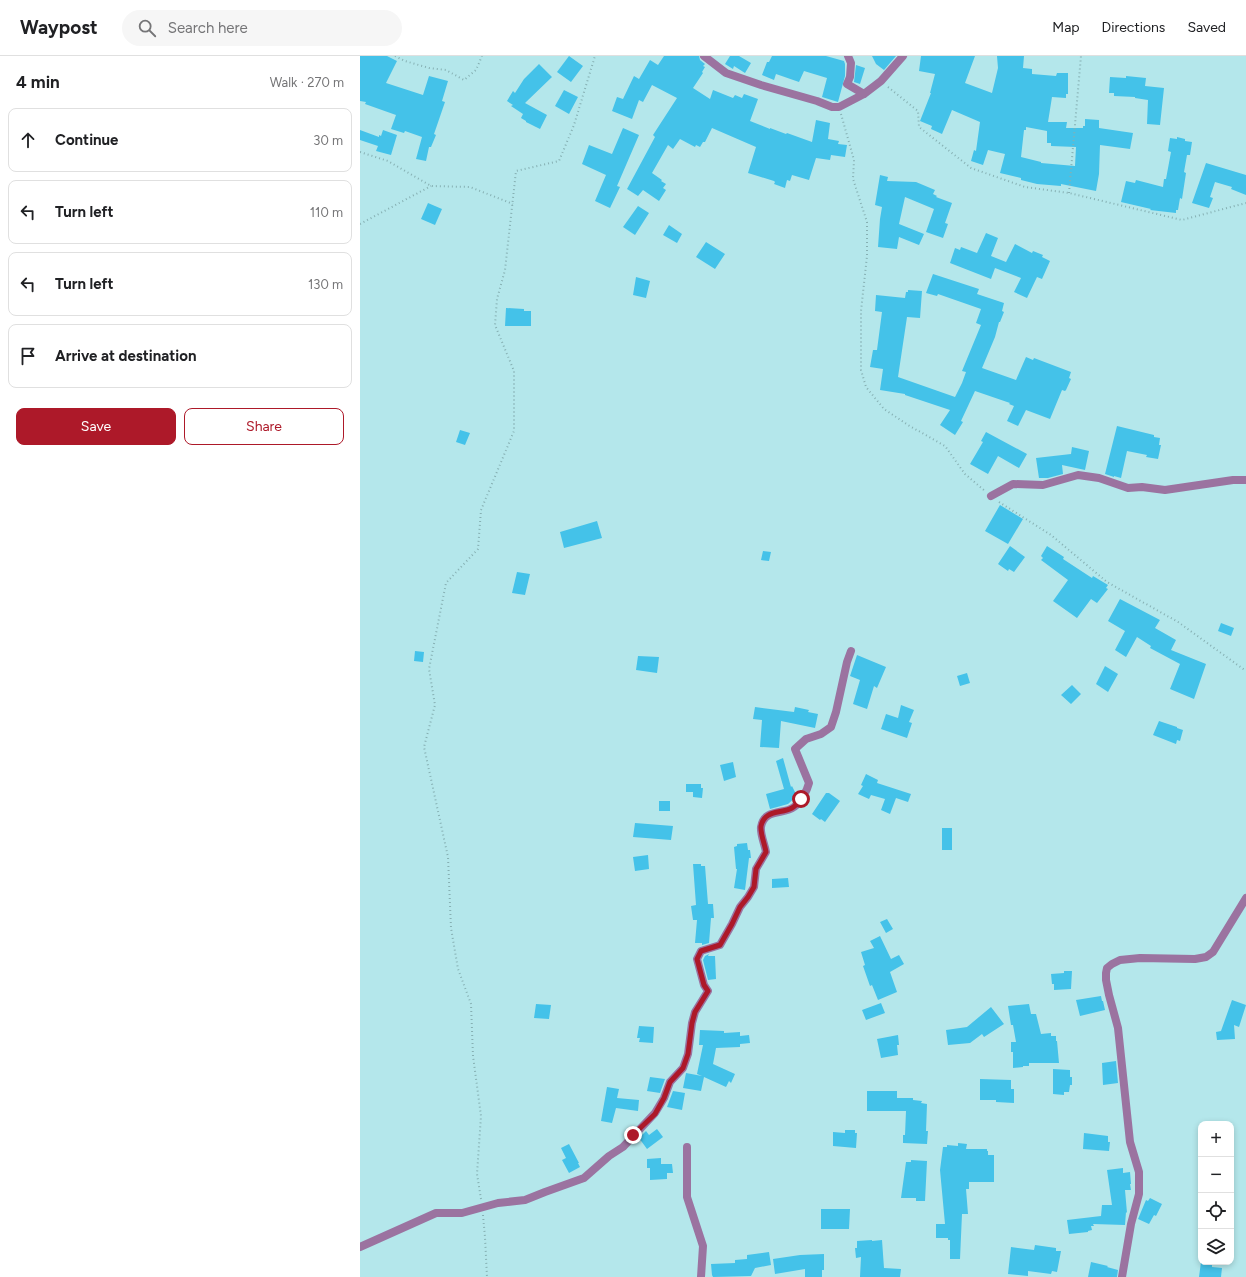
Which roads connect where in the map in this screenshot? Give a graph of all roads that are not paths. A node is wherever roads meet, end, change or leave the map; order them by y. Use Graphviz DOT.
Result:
graph roads {
  1 [pos="704,56"];
  2 [pos="848,56"];
  3 [pos="903,56"];
  4 [pos="864,94"];
  5 [pos="1246,480"];
  6 [pos="991,496"];
  7 [pos="851,651"];
  8 [pos="1246,898"];
  9 [pos="687,1147"];
  10 [pos="360,1247"];
  11 [pos="701,1277"];
  12 [pos="1122,1277"];
  1 -- 4 [label="street"];
  2 -- 4 [label="street"];
  3 -- 4 [label="street"];
  5 -- 6 [label="street"];
  7 -- 10 [label="street"];
  8 -- 12 [label="street"];
  9 -- 11 [label="street"];
}
